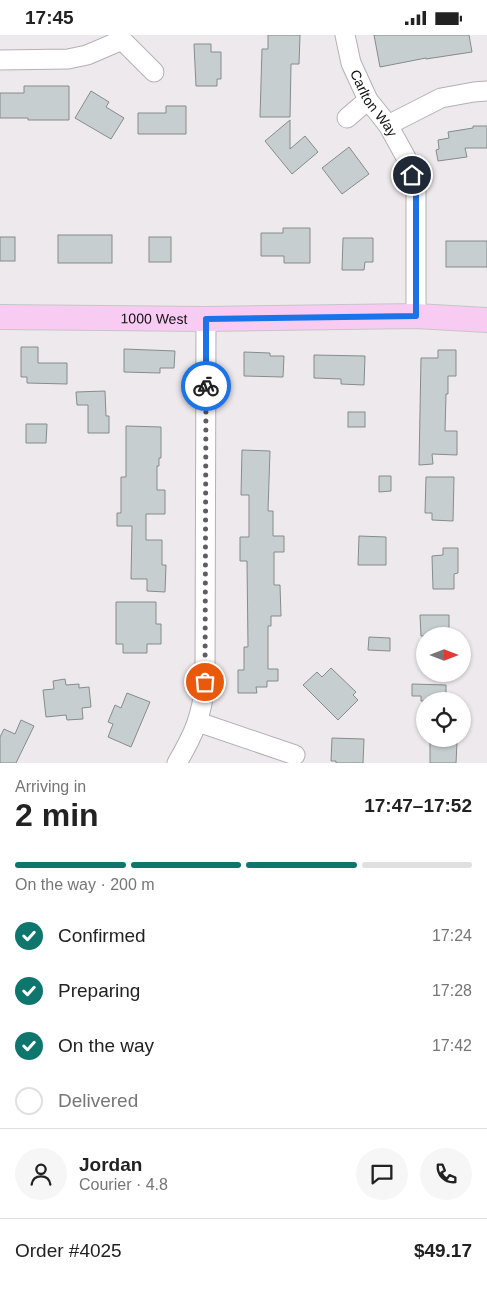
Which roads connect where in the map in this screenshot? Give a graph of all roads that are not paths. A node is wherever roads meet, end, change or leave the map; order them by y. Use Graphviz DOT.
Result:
graph roads {
  1 [pos="345,35"];
  2 [pos="120,38"];
  3 [pos="0,60"];
  4 [pos="154,72"];
  5 [pos="487,91"];
  6 [pos="368,100"];
  7 [pos="347,118"];
  8 [pos="388,125"];
  9 [pos="416,316"];
  10 [pos="0,317"];
  11 [pos="206,319"];
  12 [pos="487,320"];
  13 [pos="198,722"];
  14 [pos="295,755"];
  15 [pos="177,763"];
  1 -- 6 [label="street, Carlton Way"];
  2 -- 3 [label="street"];
  2 -- 4 [label="street"];
  5 -- 8 [label="street"];
  6 -- 7 [label="street"];
  6 -- 8 [label="street, Carlton Way"];
  8 -- 9 [label="street, Carlton Way"];
  9 -- 11 [label="main road, 1000 West"];
  9 -- 12 [label="main road, 1000 West"];
  10 -- 11 [label="main road, 1000 West"];
  11 -- 13 [label="street"];
  13 -- 14 [label="street"];
  13 -- 15 [label="street"];
}
